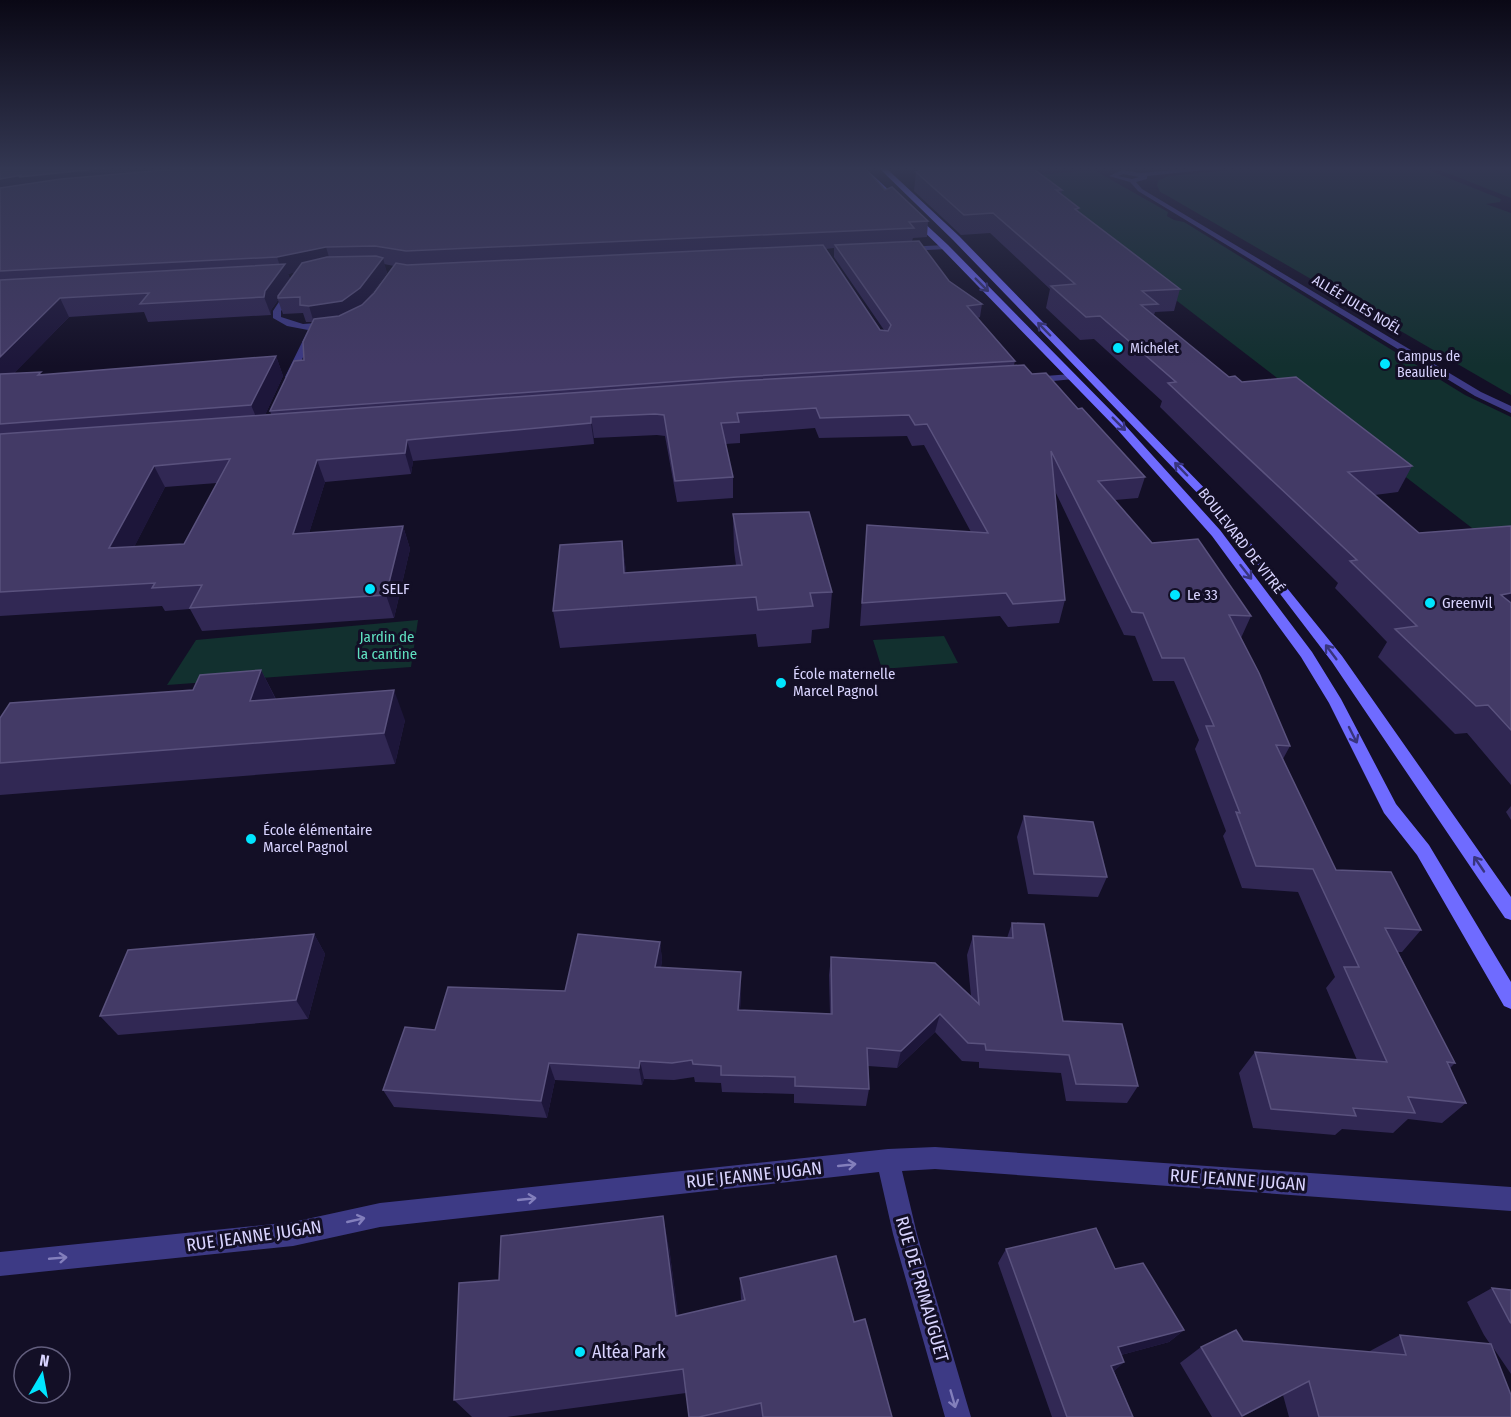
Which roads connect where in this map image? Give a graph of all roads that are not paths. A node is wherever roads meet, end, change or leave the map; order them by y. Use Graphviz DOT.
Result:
graph roads {
  1 [pos="930,233"];
  2 [pos="951,233"];
  3 [pos="1212,233"];
  4 [pos="945,247"];
  5 [pos="895,250"];
  6 [pos="297,281"];
  7 [pos="343,322"];
  8 [pos="313,328"];
  9 [pos="1071,377"];
  10 [pos="1024,380"];
  11 [pos="288,382"];
  12 [pos="1511,410"];
  13 [pos="1511,912"];
  14 [pos="1511,1000"];
  15 [pos="888,1160"];
  16 [pos="1511,1200"];
  17 [pos="0,1264"];
  18 [pos="958,1417"];
  1 -- 4 [label="main road, BOULEVARD DE VITRÉ"];
  13 -- 2 [label="main road, BOULEVARD DE VITRÉ, one-way"];
  3 -- 12 [label="street, ALLÉE JULES NOËL"];
  4 -- 5 [label="street"];
  4 -- 9 [label="main road, BOULEVARD DE VITRÉ, one-way"];
  6 -- 8 [label="street"];
  7 -- 8 [label="street"];
  8 -- 11 [label="street"];
  9 -- 10 [label="street"];
  9 -- 14 [label="main road, BOULEVARD DE VITRÉ, one-way"];
  15 -- 16 [label="street, RUE JEANNE JUGAN"];
  17 -- 15 [label="street, RUE JEANNE JUGAN, one-way"];
  15 -- 18 [label="street, RUE DE PRIMAUGUET, one-way"];
}
